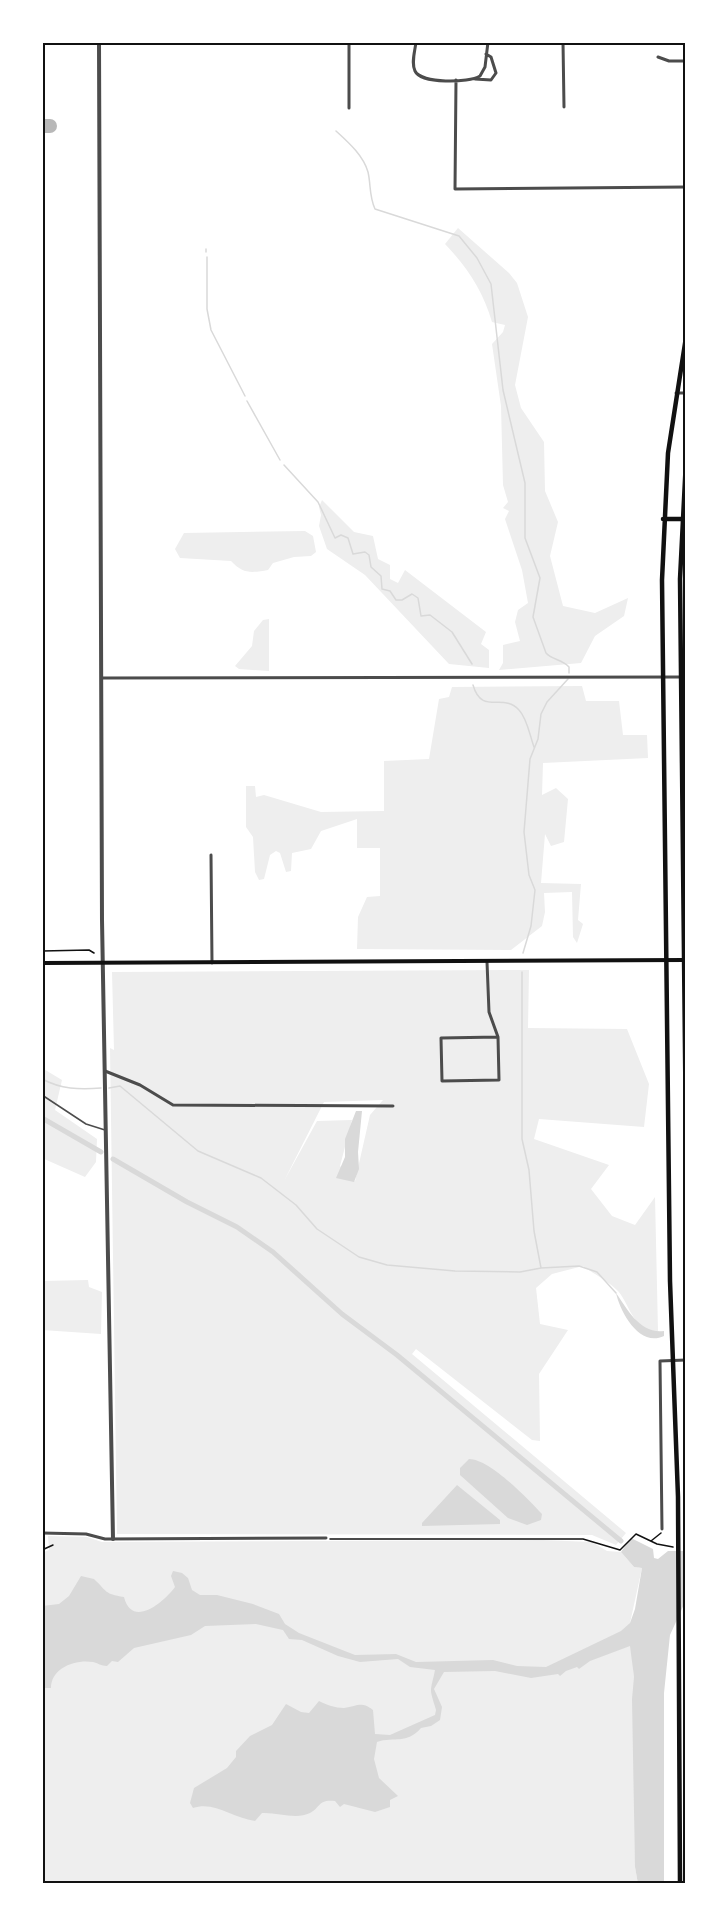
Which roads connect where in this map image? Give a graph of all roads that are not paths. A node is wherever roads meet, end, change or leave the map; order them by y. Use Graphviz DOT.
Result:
graph roads {
  1 [pos="99,42"];
  2 [pos="349,42"];
  3 [pos="416,42"];
  4 [pos="488,42"];
  5 [pos="563,42"];
  6 [pos="486,54"];
  7 [pos="658,57"];
  8 [pos="686,61"];
  9 [pos="475,79"];
  10 [pos="456,80"];
  11 [pos="564,107"];
  12 [pos="349,108"];
  13 [pos="686,187"];
  14 [pos="686,337"];
  15 [pos="676,393"];
  16 [pos="686,393"];
  17 [pos="686,460"];
  18 [pos="663,519"];
  19 [pos="681,519"];
  20 [pos="663,676"];
  21 [pos="683,677"];
  22 [pos="102,678"];
  23 [pos="211,855"];
  24 [pos="666,960"];
  25 [pos="685,960"];
  26 [pos="487,962"];
  27 [pos="42,963"];
  28 [pos="103,963"];
  29 [pos="212,963"];
  30 [pos="498,1037"];
  31 [pos="105,1071"];
  32 [pos="42,1095"];
  33 [pos="393,1106"];
  34 [pos="106,1130"];
  35 [pos="686,1143"];
  36 [pos="672,1360"];
  37 [pos="686,1360"];
  38 [pos="686,1412"];
  39 [pos="662,1529"];
  40 [pos="42,1533"];
  41 [pos="685,1537"];
  42 [pos="326,1538"];
  43 [pos="112,1539"];
  44 [pos="686,1602"];
  45 [pos="680,1884"];
  1 -- 22 [label="street"];
  2 -- 12 [label="street"];
  3 -- 10 [label="street"];
  4 -- 6 [label="street"];
  5 -- 11 [label="street"];
  6 -- 9 [label="street"];
  6 -- 9 [label="street"];
  7 -- 8 [label="street"];
  9 -- 10 [label="street"];
  10 -- 13 [label="street"];
  14 -- 15 [label="highway"];
  15 -- 16 [label="street"];
  15 -- 18 [label="highway"];
  17 -- 19 [label="highway"];
  18 -- 19 [label="highway"];
  18 -- 20 [label="highway"];
  19 -- 21 [label="highway"];
  20 -- 21 [label="street"];
  20 -- 22 [label="street"];
  20 -- 24 [label="highway"];
  21 -- 25 [label="highway"];
  22 -- 28 [label="street"];
  23 -- 29 [label="street"];
  24 -- 25 [label="main road"];
  24 -- 26 [label="main road"];
  24 -- 36 [label="highway"];
  25 -- 35 [label="highway"];
  26 -- 29 [label="main road"];
  26 -- 30 [label="street"];
  27 -- 28 [label="main road"];
  28 -- 29 [label="main road"];
  28 -- 31 [label="street"];
  30 -- 30 [label="street"];
  31 -- 33 [label="street"];
  31 -- 34 [label="street"];
  32 -- 34 [label="lane"];
  34 -- 43 [label="street"];
  36 -- 37 [label="street"];
  36 -- 39 [label="street"];
  36 -- 45 [label="highway"];
  38 -- 41 [label="highway"];
  40 -- 43 [label="street"];
  41 -- 44 [label="highway"];
  42 -- 43 [label="street"];
}
